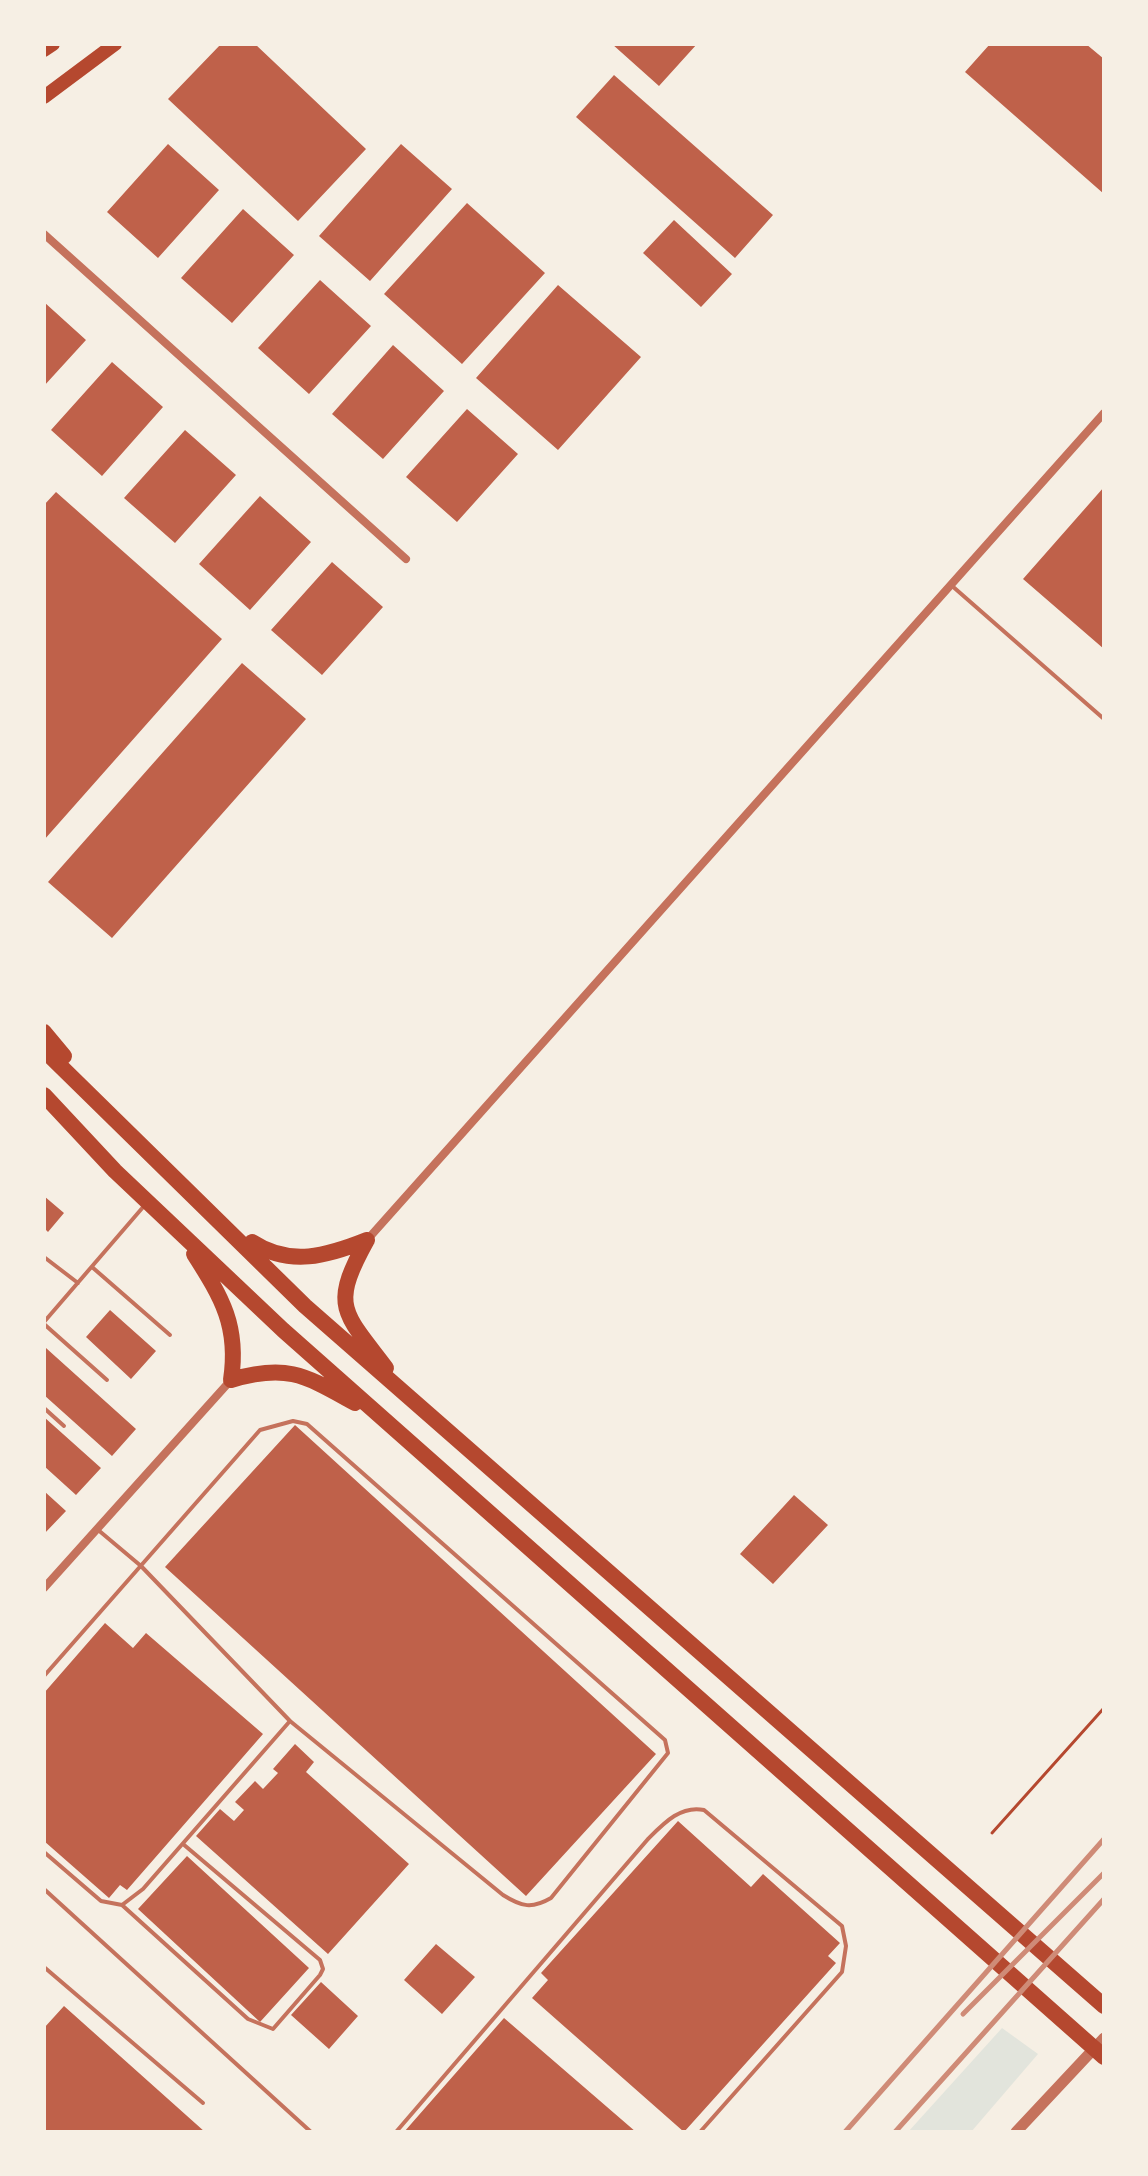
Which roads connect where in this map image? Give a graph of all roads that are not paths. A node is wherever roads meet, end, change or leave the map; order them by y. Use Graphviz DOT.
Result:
graph roads {
  1 [pos="53,44"];
  2 [pos="115,44"];
  3 [pos="44,50"];
  4 [pos="44,97"];
  5 [pos="44,234"];
  6 [pos="1104,413"];
  7 [pos="406,559"];
  8 [pos="951,585"];
  9 [pos="1104,719"];
  10 [pos="44,1032"];
  11 [pos="44,1050"];
  12 [pos="44,1095"];
  13 [pos="44,1112"];
  14 [pos="127,1130"];
  15 [pos="115,1171"];
  16 [pos="147,1202"];
  17 [pos="220,1221"];
  18 [pos="182,1234"];
  19 [pos="367,1240"];
  20 [pos="44,1257"];
  21 [pos="92,1267"];
  22 [pos="78,1283"];
  23 [pos="44,1323"];
  24 [pos="170,1335"];
  25 [pos="107,1380"];
  26 [pos="231,1380"];
  27 [pos="412,1401"];
  28 [pos="44,1408"];
  29 [pos="381,1417"];
  30 [pos="64,1426"];
  31 [pos="97,1529"];
  32 [pos="141,1566"];
  33 [pos="44,1588"];
  34 [pos="44,1676"];
  35 [pos="290,1721"];
  36 [pos="183,1844"];
  37 [pos="44,1852"];
  38 [pos="44,1889"];
  39 [pos="122,1905"];
  40 [pos="44,1967"];
  41 [pos="1104,2006"];
  42 [pos="1104,2038"];
  43 [pos="1104,2057"];
  44 [pos="203,2103"];
  45 [pos="311,2132"];
  46 [pos="396,2132"];
  47 [pos="700,2132"];
  48 [pos="1016,2132"];
  1 -- 3 [label="main road"];
  2 -- 4 [label="main road"];
  5 -- 7 [label="street"];
  6 -- 8 [label="street"];
  8 -- 9 [label="lane"];
  8 -- 19 [label="street"];
  10 -- 14 [label="highway"];
  11 -- 14 [label="highway"];
  12 -- 15 [label="highway"];
  13 -- 15 [label="highway"];
  14 -- 17 [label="highway"];
  15 -- 16 [label="highway"];
  16 -- 18 [label="highway"];
  16 -- 21 [label="lane"];
  17 -- 19 [label="highway"];
  17 -- 27 [label="highway"];
  18 -- 26 [label="highway"];
  18 -- 29 [label="highway"];
  19 -- 27 [label="highway"];
  20 -- 22 [label="lane"];
  21 -- 22 [label="lane"];
  21 -- 24 [label="lane"];
  22 -- 23 [label="lane"];
  23 -- 25 [label="lane"];
  26 -- 29 [label="highway"];
  26 -- 31 [label="street"];
  27 -- 41 [label="highway"];
  28 -- 30 [label="lane"];
  29 -- 43 [label="highway"];
  31 -- 32 [label="lane"];
  31 -- 33 [label="street"];
  32 -- 34 [label="lane"];
  32 -- 35 [label="lane"];
  32 -- 35 [label="lane"];
  35 -- 36 [label="lane"];
  36 -- 39 [label="lane"];
  36 -- 39 [label="lane"];
  37 -- 39 [label="lane"];
  38 -- 45 [label="lane"];
  40 -- 44 [label="lane"];
  42 -- 48 [label="street"];
  46 -- 47 [label="lane"];
}
